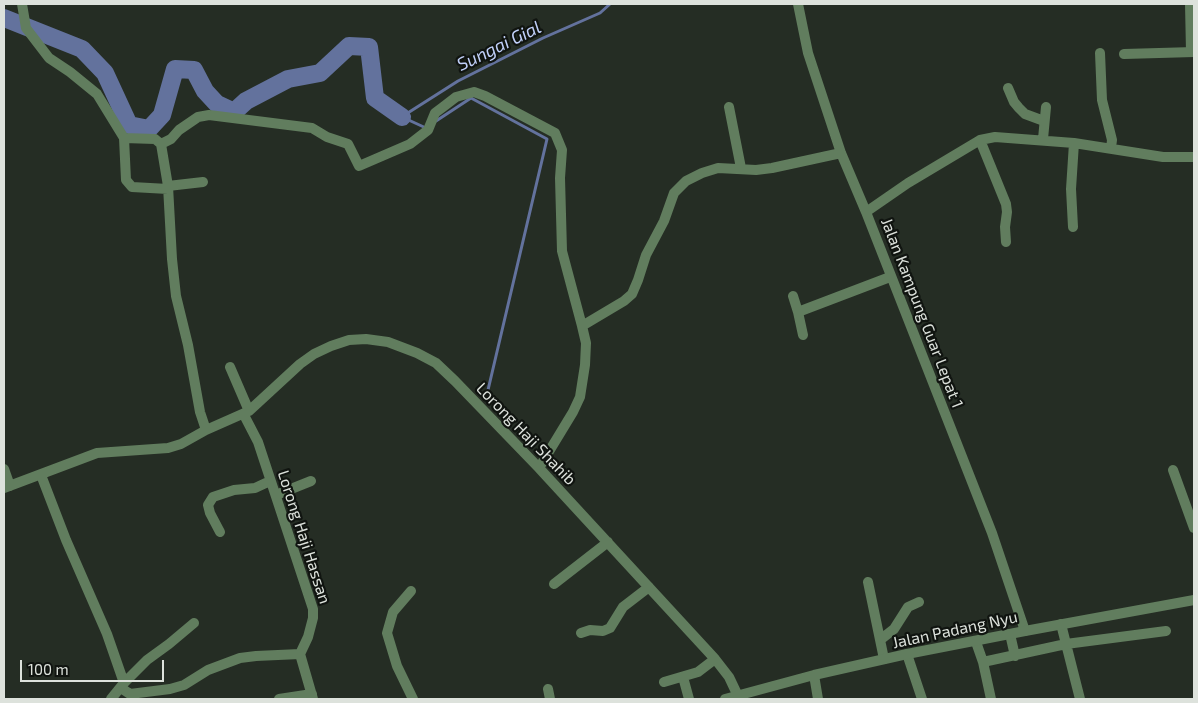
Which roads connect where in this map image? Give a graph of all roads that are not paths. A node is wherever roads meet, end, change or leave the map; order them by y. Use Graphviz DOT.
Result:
graph roads {
  1 [pos="798,4"];
  2 [pos="1190,4"];
  3 [pos="22,8"];
  4 [pos="1192,52"];
  5 [pos="1100,53"];
  6 [pos="1124,54"];
  7 [pos="1008,88"];
  8 [pos="729,107"];
  9 [pos="1046,107"];
  10 [pos="1044,121"];
  11 [pos="124,138"];
  12 [pos="1043,139"];
  13 [pos="980,140"];
  14 [pos="1074,143"];
  15 [pos="161,144"];
  16 [pos="1112,148"];
  17 [pos="841,153"];
  18 [pos="1194,157"];
  19 [pos="741,168"];
  20 [pos="203,182"];
  21 [pos="168,187"];
  22 [pos="866,212"];
  23 [pos="1073,227"];
  24 [pos="1006,242"];
  25 [pos="890,277"];
  26 [pos="793,296"];
  27 [pos="798,312"];
  28 [pos="582,326"];
  29 [pos="803,335"];
  30 [pos="230,368"];
  31 [pos="246,413"];
  32 [pos="206,430"];
  33 [pos="539,468"];
  34 [pos="4,469"];
  35 [pos="1172,470"];
  36 [pos="41,475"];
  37 [pos="270,481"];
  38 [pos="311,481"];
  39 [pos="7,487"];
  40 [pos="276,495"];
  41 [pos="1194,528"];
  42 [pos="220,532"];
  43 [pos="608,542"];
  44 [pos="868,582"];
  45 [pos="554,584"];
  46 [pos="649,587"];
  47 [pos="411,590"];
  48 [pos="1194,600"];
  49 [pos="920,602"];
  50 [pos="194,623"];
  51 [pos="1061,624"];
  52 [pos="1025,631"];
  53 [pos="1166,631"];
  54 [pos="581,633"];
  55 [pos="1010,634"];
  56 [pos="880,640"];
  57 [pos="976,642"];
  58 [pos="1066,644"];
  59 [pos="300,654"];
  60 [pos="907,654"];
  61 [pos="1015,656"];
  62 [pos="715,659"];
  63 [pos="884,659"];
  64 [pos="983,662"];
  65 [pos="814,675"];
  66 [pos="684,677"];
  67 [pos="664,682"];
  68 [pos="127,691"];
  69 [pos="312,696"];
  70 [pos="738,696"];
  71 [pos="112,699"];
  72 [pos="279,699"];
  73 [pos="413,699"];
  74 [pos="689,699"];
  75 [pos="725,699"];
  76 [pos="818,699"];
  77 [pos="922,699"];
  78 [pos="991,699"];
  79 [pos="1080,699"];
  1 -- 17 [label="street, Jalan Kampung Guar Lepat 1"];
  2 -- 4 [label="street"];
  3 -- 11 [label="street"];
  4 -- 6 [label="street"];
  5 -- 16 [label="street"];
  7 -- 10 [label="street"];
  8 -- 19 [label="street"];
  9 -- 10 [label="street"];
  10 -- 12 [label="street"];
  11 -- 15 [label="street"];
  11 -- 21 [label="street"];
  12 -- 13 [label="street"];
  12 -- 14 [label="street"];
  13 -- 22 [label="street"];
  13 -- 24 [label="street"];
  14 -- 16 [label="street"];
  14 -- 23 [label="street"];
  15 -- 21 [label="street"];
  15 -- 28 [label="street"];
  16 -- 18 [label="street"];
  17 -- 19 [label="street"];
  17 -- 22 [label="street, Jalan Kampung Guar Lepat 1"];
  19 -- 28 [label="street"];
  20 -- 21 [label="street"];
  21 -- 32 [label="street"];
  22 -- 25 [label="street, Jalan Kampung Guar Lepat 1"];
  25 -- 27 [label="street"];
  25 -- 52 [label="street, Jalan Kampung Guar Lepat 1"];
  26 -- 27 [label="street"];
  27 -- 29 [label="street"];
  28 -- 33 [label="street"];
  30 -- 31 [label="street, Lorong Haji Hassan"];
  31 -- 32 [label="street, Lorong Haji Shahib"];
  31 -- 33 [label="street, Lorong Haji Shahib"];
  31 -- 37 [label="street, Lorong Haji Hassan"];
  32 -- 36 [label="street, Lorong Haji Shahib"];
  33 -- 43 [label="street, Lorong Haji Shahib"];
  34 -- 39 [label="street"];
  35 -- 41 [label="street"];
  36 -- 39 [label="street, Lorong Haji Shahib"];
  36 -- 68 [label="street"];
  37 -- 40 [label="street, Lorong Haji Hassan"];
  37 -- 42 [label="street"];
  38 -- 40 [label="street"];
  40 -- 59 [label="street, Lorong Haji Hassan"];
  43 -- 45 [label="street"];
  43 -- 46 [label="street, Lorong Haji Shahib"];
  44 -- 56 [label="street"];
  46 -- 54 [label="street"];
  46 -- 62 [label="street, Lorong Haji Shahib"];
  47 -- 73 [label="street"];
  48 -- 51 [label="street, Jalan Padang Nyu"];
  49 -- 56 [label="street"];
  50 -- 68 [label="street"];
  51 -- 52 [label="street, Jalan Padang Nyu"];
  51 -- 58 [label="street"];
  52 -- 55 [label="street, Jalan Padang Nyu"];
  53 -- 58 [label="street"];
  55 -- 57 [label="street, Jalan Padang Nyu"];
  55 -- 61 [label="street"];
  56 -- 63 [label="street"];
  57 -- 60 [label="street, Jalan Padang Nyu"];
  57 -- 64 [label="street"];
  58 -- 61 [label="street"];
  58 -- 79 [label="street"];
  59 -- 68 [label="street"];
  59 -- 69 [label="street"];
  60 -- 63 [label="street, Jalan Padang Nyu"];
  60 -- 77 [label="street"];
  61 -- 64 [label="street"];
  62 -- 66 [label="street"];
  62 -- 70 [label="street, Lorong Haji Shahib"];
  63 -- 65 [label="street, Jalan Padang Nyu"];
  64 -- 78 [label="street"];
  65 -- 70 [label="street, Jalan Padang Nyu"];
  65 -- 76 [label="street"];
  66 -- 67 [label="street"];
  66 -- 74 [label="street"];
  68 -- 71 [label="street"];
  69 -- 72 [label="street"];
  70 -- 75 [label="street, Jalan Padang Nyu"];
}
